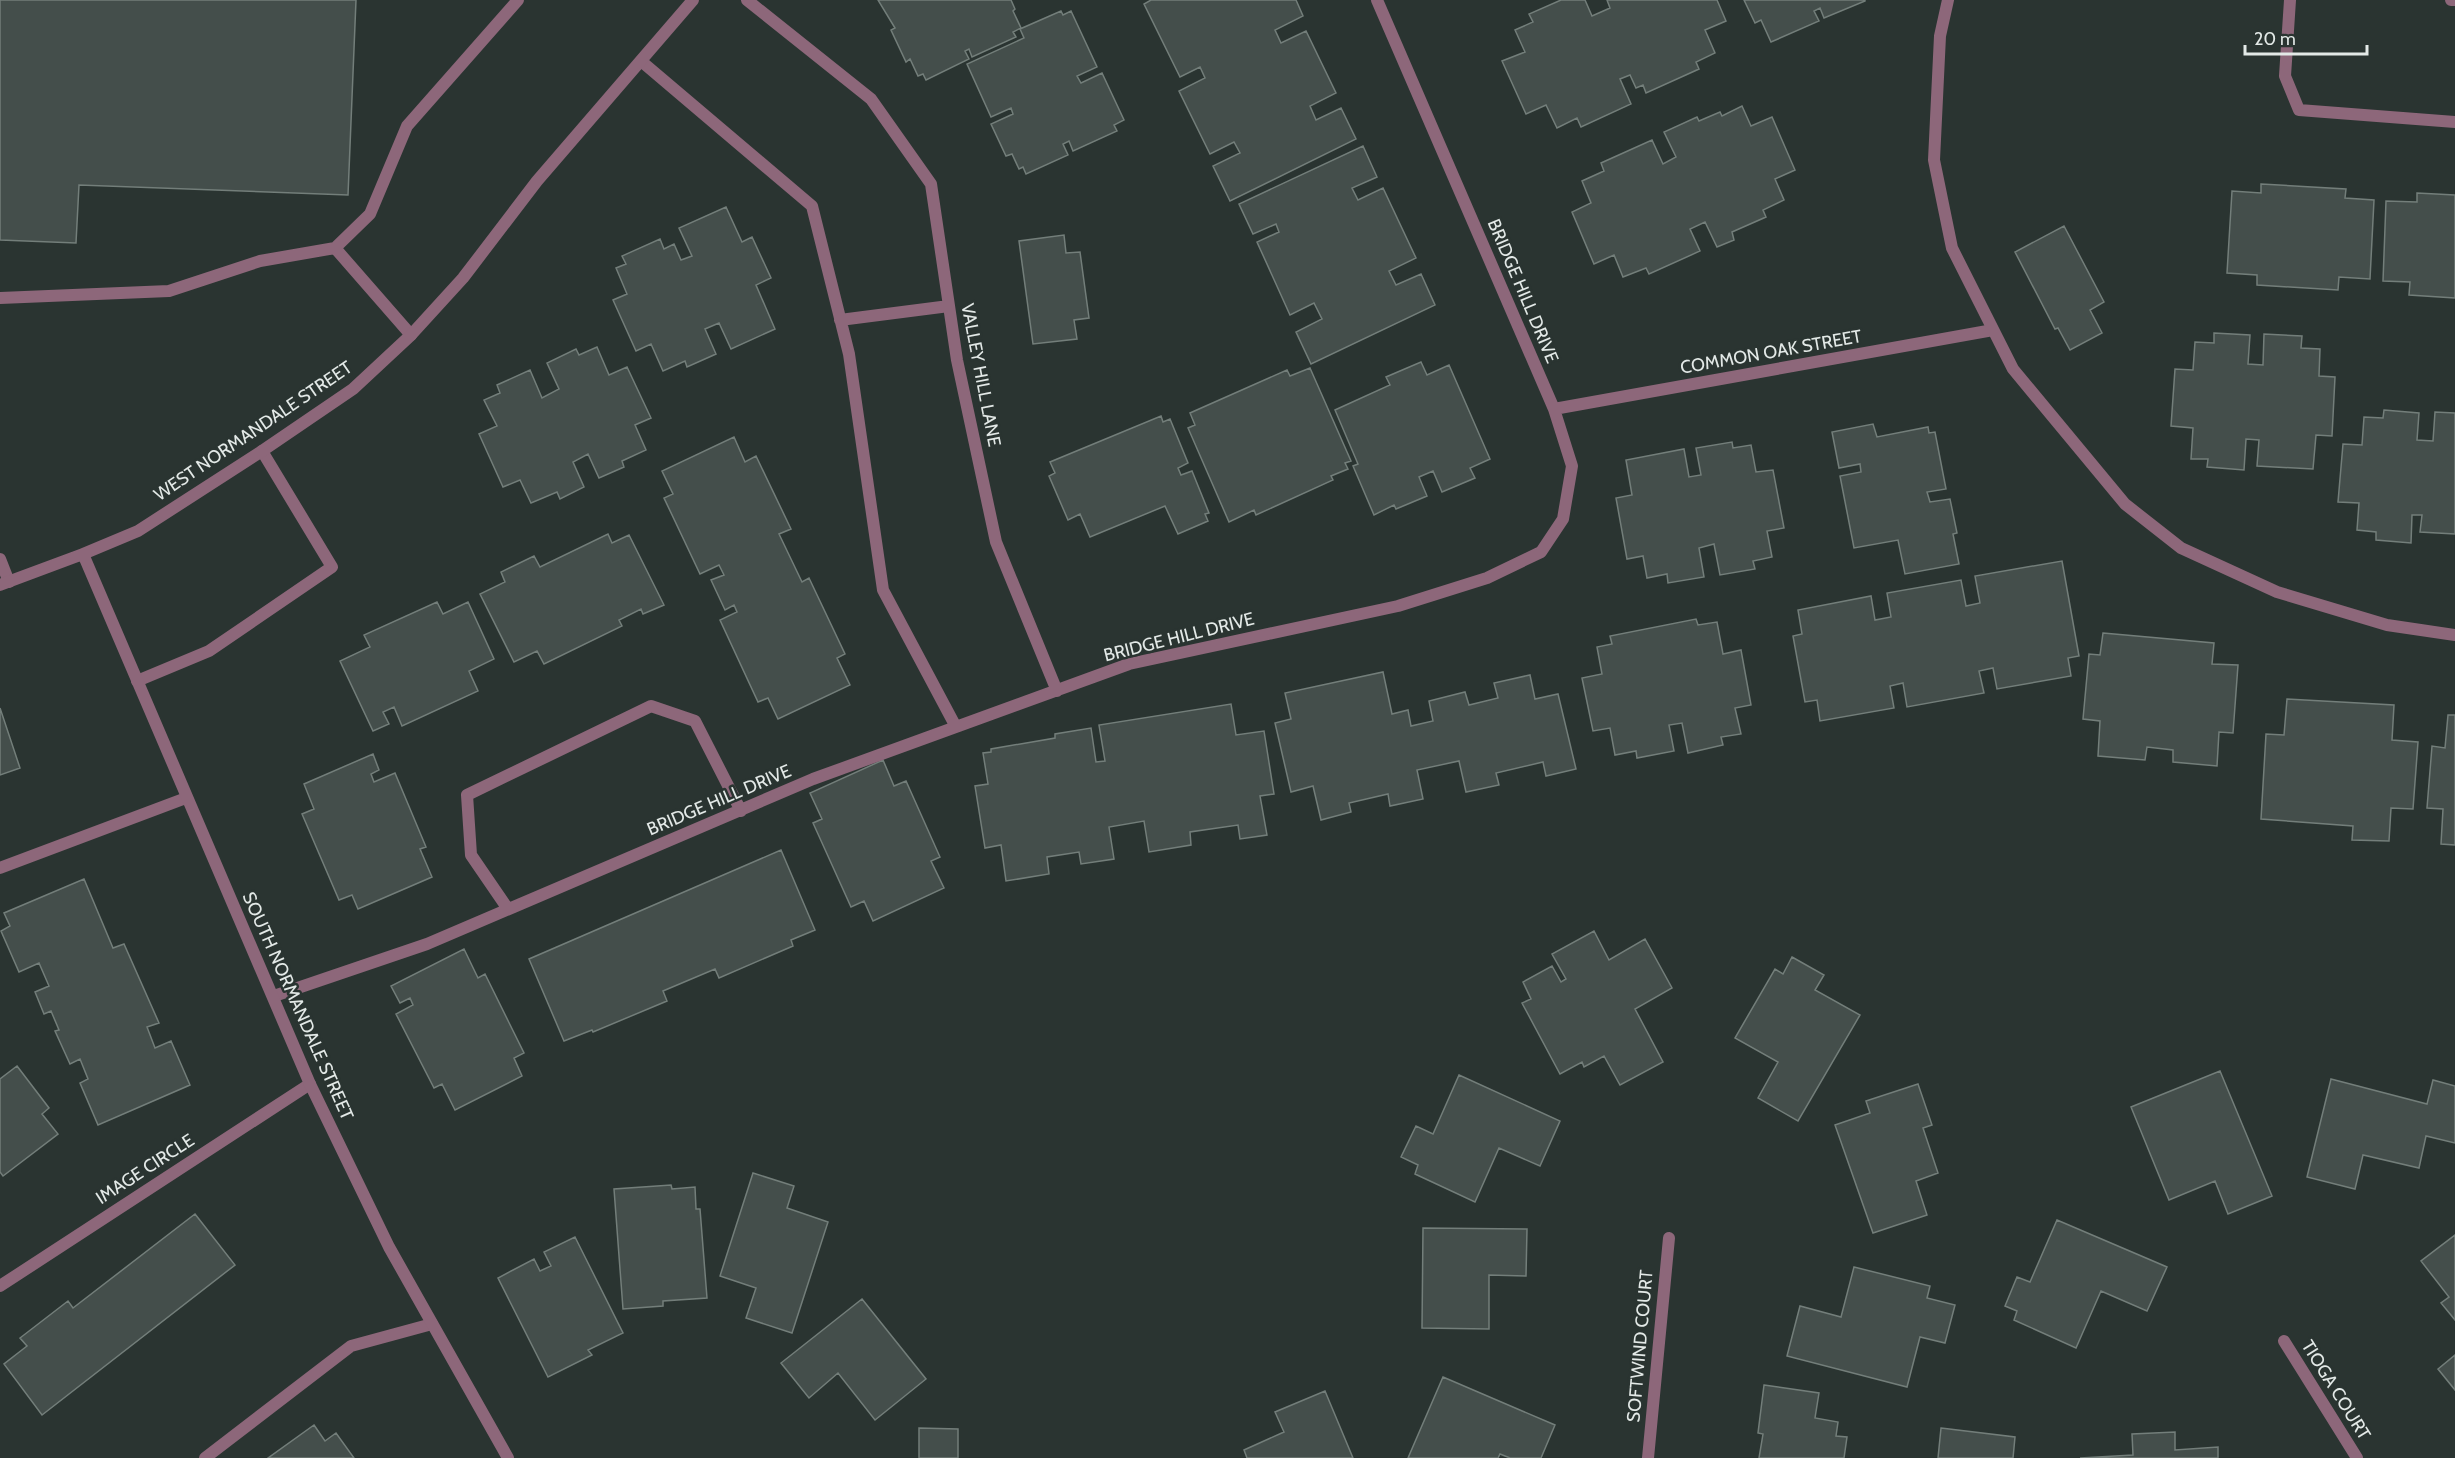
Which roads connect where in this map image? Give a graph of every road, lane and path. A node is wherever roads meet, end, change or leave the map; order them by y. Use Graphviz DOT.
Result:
graph roads {
  1 [pos="518,0"];
  2 [pos="693,0"];
  3 [pos="747,0"];
  4 [pos="1377,0"];
  5 [pos="1948,0"];
  6 [pos="2290,0"];
  7 [pos="641,61"];
  8 [pos="2455,122"];
  9 [pos="335,248"];
  10 [pos="0,298"];
  11 [pos="949,306"];
  12 [pos="840,320"];
  13 [pos="1994,330"];
  14 [pos="411,335"];
  15 [pos="1554,409"];
  16 [pos="262,451"];
  17 [pos="83,554"];
  18 [pos="0,560"];
  19 [pos="5,584"];
  20 [pos="2455,635"];
  21 [pos="137,681"];
  22 [pos="1057,691"];
  23 [pos="956,727"];
  24 [pos="186,798"];
  25 [pos="741,811"];
  26 [pos="0,868"];
  27 [pos="508,909"];
  28 [pos="274,996"];
  29 [pos="310,1084"];
  30 [pos="1669,1238"];
  31 [pos="0,1286"];
  32 [pos="432,1324"];
  33 [pos="2284,1341"];
  34 [pos="205,1458"];
  35 [pos="507,1458"];
  36 [pos="1648,1458"];
  37 [pos="2357,1458"];
  1 -- 9 [label="street"];
  2 -- 7 [label="street, WEST NORMANDALE STREET"];
  3 -- 11 [label="street, VALLEY HILL LANE"];
  4 -- 15 [label="street, BRIDGE HILL DRIVE"];
  5 -- 13 [label="street"];
  6 -- 8 [label="street"];
  7 -- 12 [label="street"];
  7 -- 14 [label="street, WEST NORMANDALE STREET"];
  9 -- 10 [label="street"];
  9 -- 14 [label="street"];
  11 -- 12 [label="street"];
  11 -- 22 [label="street, VALLEY HILL LANE"];
  12 -- 23 [label="street"];
  13 -- 15 [label="street, COMMON OAK STREET"];
  13 -- 20 [label="street"];
  14 -- 16 [label="street, WEST NORMANDALE STREET"];
  15 -- 22 [label="street, BRIDGE HILL DRIVE"];
  16 -- 17 [label="street, WEST NORMANDALE STREET"];
  16 -- 21 [label="street"];
  17 -- 19 [label="street, WEST NORMANDALE STREET"];
  17 -- 21 [label="street, SOUTH NORMANDALE STREET"];
  18 -- 19 [label="street"];
  21 -- 24 [label="street, SOUTH NORMANDALE STREET"];
  22 -- 23 [label="street, BRIDGE HILL DRIVE"];
  23 -- 25 [label="street, BRIDGE HILL DRIVE"];
  24 -- 26 [label="street"];
  24 -- 28 [label="street, SOUTH NORMANDALE STREET"];
  25 -- 27 [label="street, BRIDGE HILL DRIVE"];
  25 -- 27 [label="street"];
  27 -- 28 [label="street, BRIDGE HILL DRIVE"];
  28 -- 29 [label="street, SOUTH NORMANDALE STREET"];
  29 -- 31 [label="street, IMAGE CIRCLE"];
  29 -- 32 [label="street, SOUTH NORMANDALE STREET"];
  30 -- 36 [label="street, SOFTWIND COURT"];
  32 -- 34 [label="street"];
  32 -- 35 [label="street, SOUTH NORMANDALE STREET"];
  33 -- 37 [label="street, TIOGA COURT"];
}
